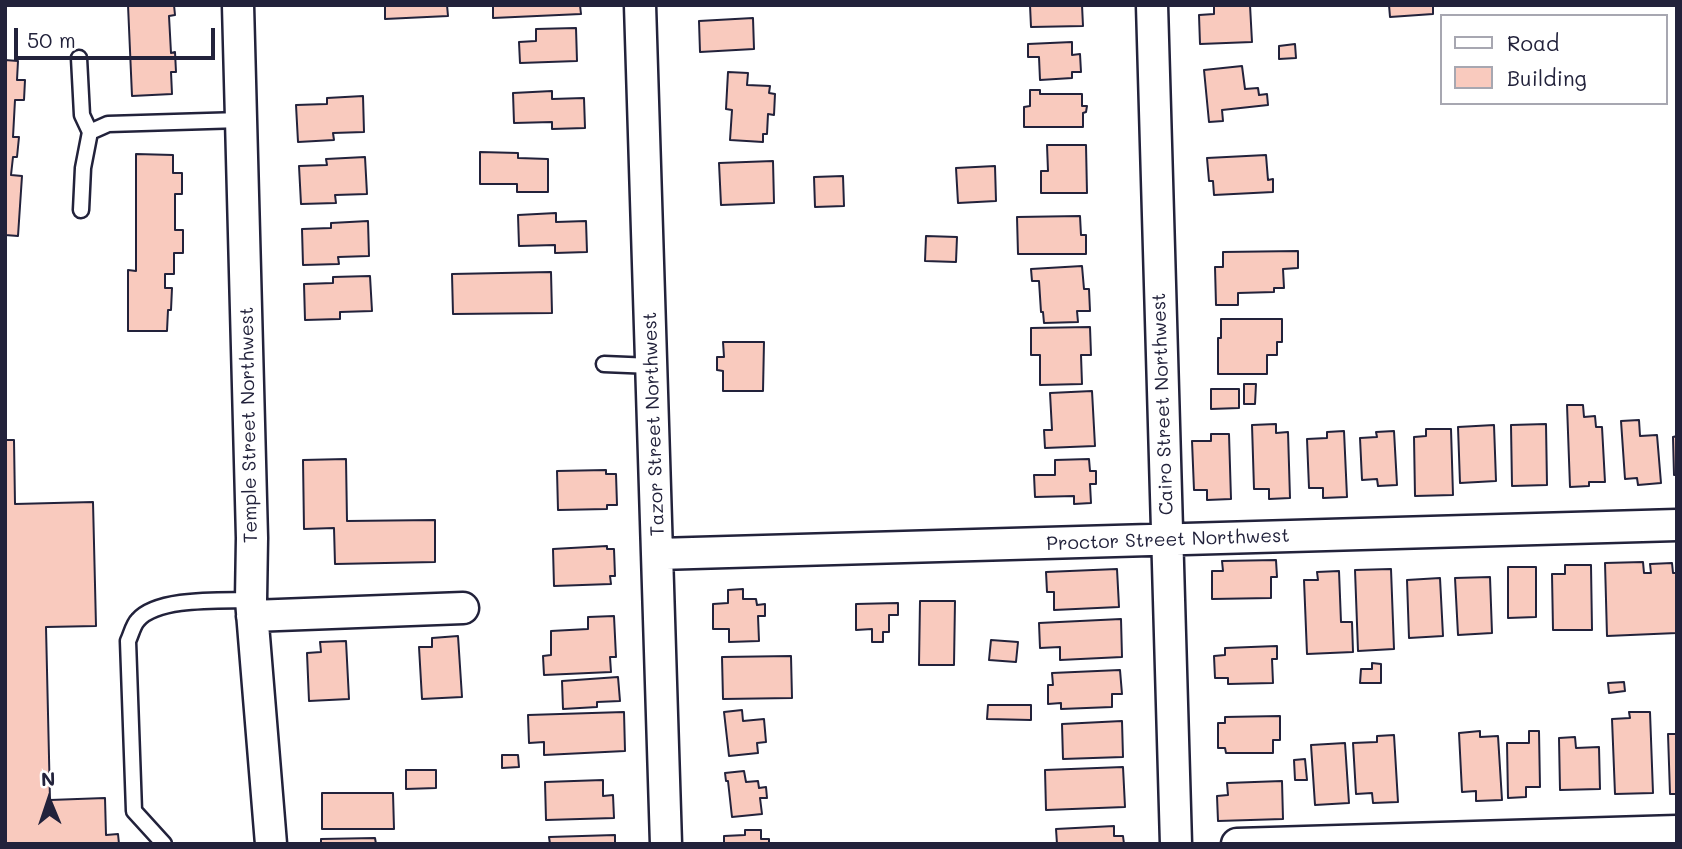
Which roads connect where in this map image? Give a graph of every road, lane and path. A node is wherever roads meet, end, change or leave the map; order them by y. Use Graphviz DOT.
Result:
graph roads {
  1 [pos="238,5"];
  2 [pos="640,5"];
  3 [pos="1152,5"];
  4 [pos="79,58"];
  5 [pos="241,120"];
  6 [pos="90,132"];
  7 [pos="82,210"];
  8 [pos="604,364"];
  9 [pos="652,366"];
  10 [pos="1677,525"];
  11 [pos="1167,540"];
  12 [pos="658,554"];
  13 [pos="252,608"];
  14 [pos="463,608"];
  15 [pos="1677,831"];
  16 [pos="164,844"];
  17 [pos="271,844"];
  18 [pos="666,844"];
  19 [pos="1175,844"];
  20 [pos="1237,844"];
  1 -- 5 [label="street, Temple Street Northwest"];
  2 -- 9 [label="street, Tazor Street Northwest"];
  3 -- 11 [label="street, Cairo Street Northwest"];
  4 -- 6 [label="lane"];
  5 -- 6 [label="lane"];
  5 -- 13 [label="street, Temple Street Northwest"];
  6 -- 7 [label="lane"];
  8 -- 9 [label="lane"];
  9 -- 12 [label="street, Tazor Street Northwest"];
  10 -- 11 [label="street, Proctor Street Northwest"];
  11 -- 12 [label="street, Proctor Street Northwest"];
  11 -- 19 [label="street, Cairo Street Northwest"];
  12 -- 18 [label="street, Tazor Street Northwest"];
  13 -- 14 [label="street"];
  13 -- 16 [label="lane"];
  13 -- 17 [label="street, Temple Street Northwest"];
  15 -- 20 [label="street"];
}
